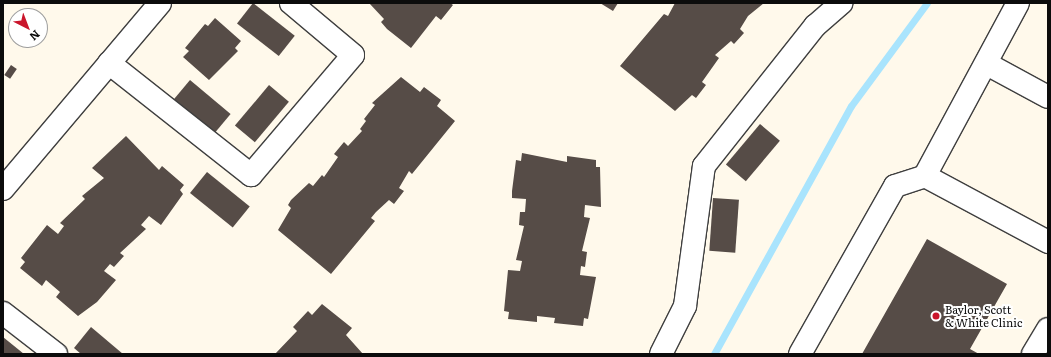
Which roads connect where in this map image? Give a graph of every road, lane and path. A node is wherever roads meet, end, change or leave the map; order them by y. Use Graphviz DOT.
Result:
graph roads {
  1 [pos="160,3"];
  2 [pos="291,3"];
  3 [pos="841,3"];
  4 [pos="1018,3"];
  5 [pos="109,63"];
  6 [pos="987,64"];
  7 [pos="1048,98"];
  8 [pos="925,176"];
  9 [pos="3,189"];
  10 [pos="1048,242"];
  11 [pos="3,313"];
  12 [pos="1048,328"];
  13 [pos="56,354"];
  14 [pos="661,354"];
  15 [pos="800,354"];
  16 [pos="1033,354"];
  1 -- 5 [label="lane"];
  2 -- 5 [label="lane"];
  3 -- 14 [label="lane"];
  4 -- 6 [label="lane"];
  5 -- 9 [label="lane"];
  6 -- 7 [label="lane"];
  6 -- 8 [label="lane"];
  8 -- 10 [label="lane"];
  8 -- 15 [label="lane"];
  11 -- 13 [label="lane"];
  12 -- 16 [label="lane"];
}
